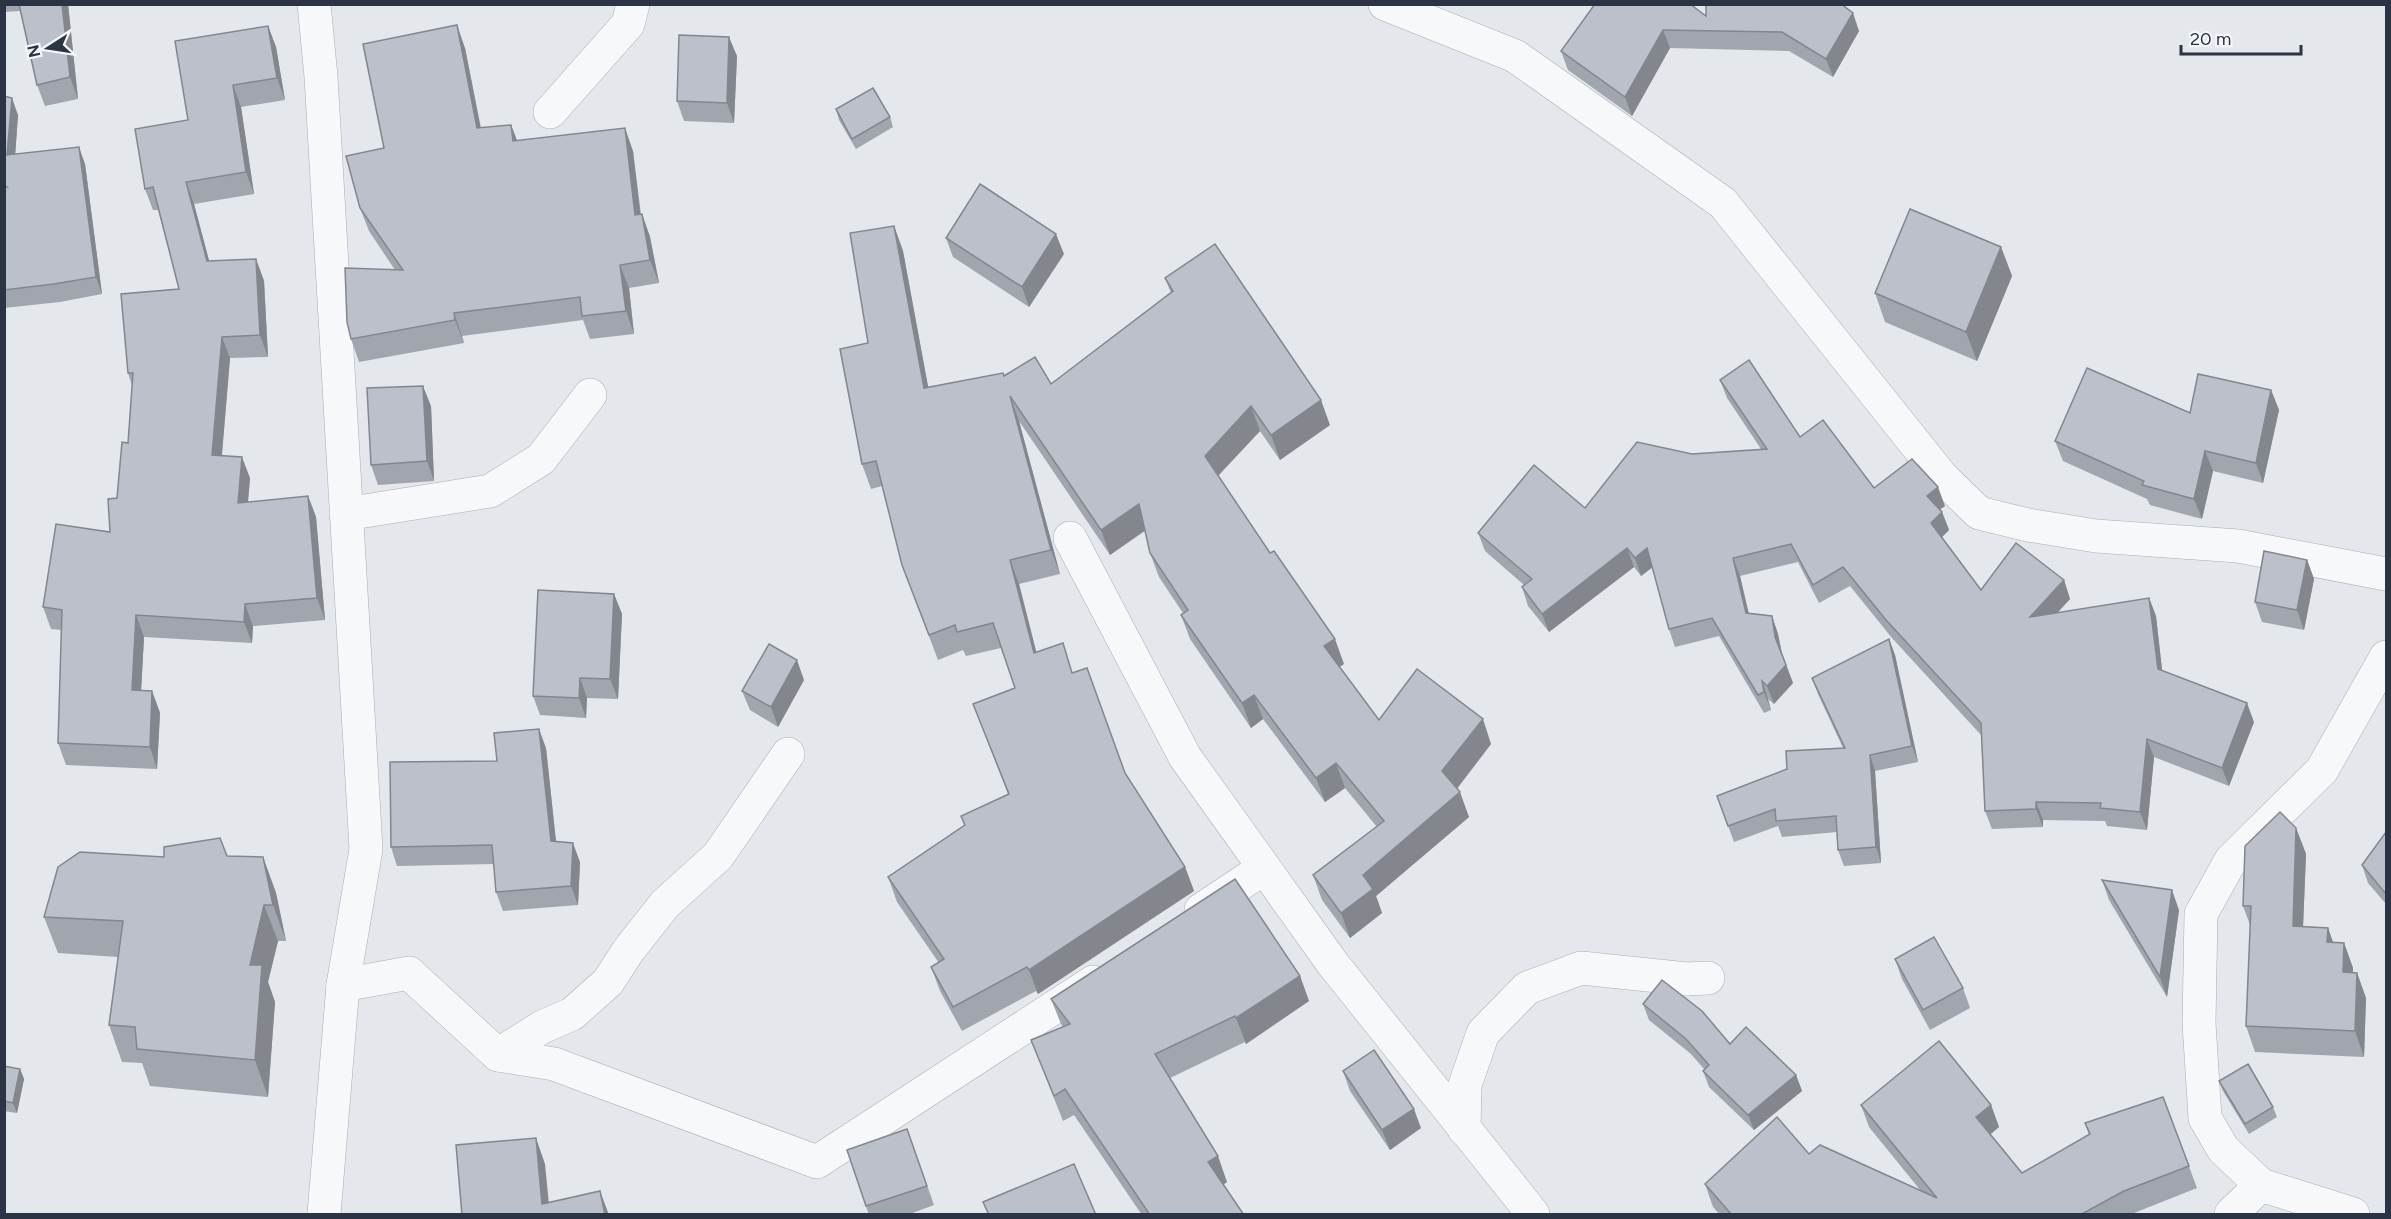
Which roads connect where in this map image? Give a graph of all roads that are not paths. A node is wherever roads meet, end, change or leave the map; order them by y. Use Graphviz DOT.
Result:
graph roads {
  1 [pos="314,4"];
  2 [pos="633,4"];
  3 [pos="1385,4"];
  4 [pos="550,112"];
  5 [pos="590,395"];
  6 [pos="346,514"];
  7 [pos="1070,537"];
  8 [pos="2386,574"];
  9 [pos="2386,657"];
  10 [pos="788,754"];
  11 [pos="1264,868"];
  12 [pos="1176,927"];
  13 [pos="1116,966"];
  14 [pos="1708,978"];
  15 [pos="343,985"];
  16 [pos="498,1055"];
  17 [pos="1464,1129"];
  18 [pos="2261,1185"];
  19 [pos="324,1215"];
  20 [pos="1533,1215"];
  21 [pos="2231,1215"];
  22 [pos="2353,1215"];
  1 -- 6 [label="street"];
  2 -- 4 [label="street"];
  3 -- 8 [label="street"];
  5 -- 6 [label="street"];
  6 -- 15 [label="street"];
  7 -- 11 [label="street"];
  9 -- 18 [label="street"];
  10 -- 16 [label="street"];
  11 -- 12 [label="street"];
  11 -- 17 [label="street"];
  13 -- 16 [label="street"];
  14 -- 17 [label="street"];
  15 -- 16 [label="street"];
  15 -- 19 [label="street"];
  17 -- 20 [label="street"];
  18 -- 21 [label="street"];
  18 -- 22 [label="street"];
}
